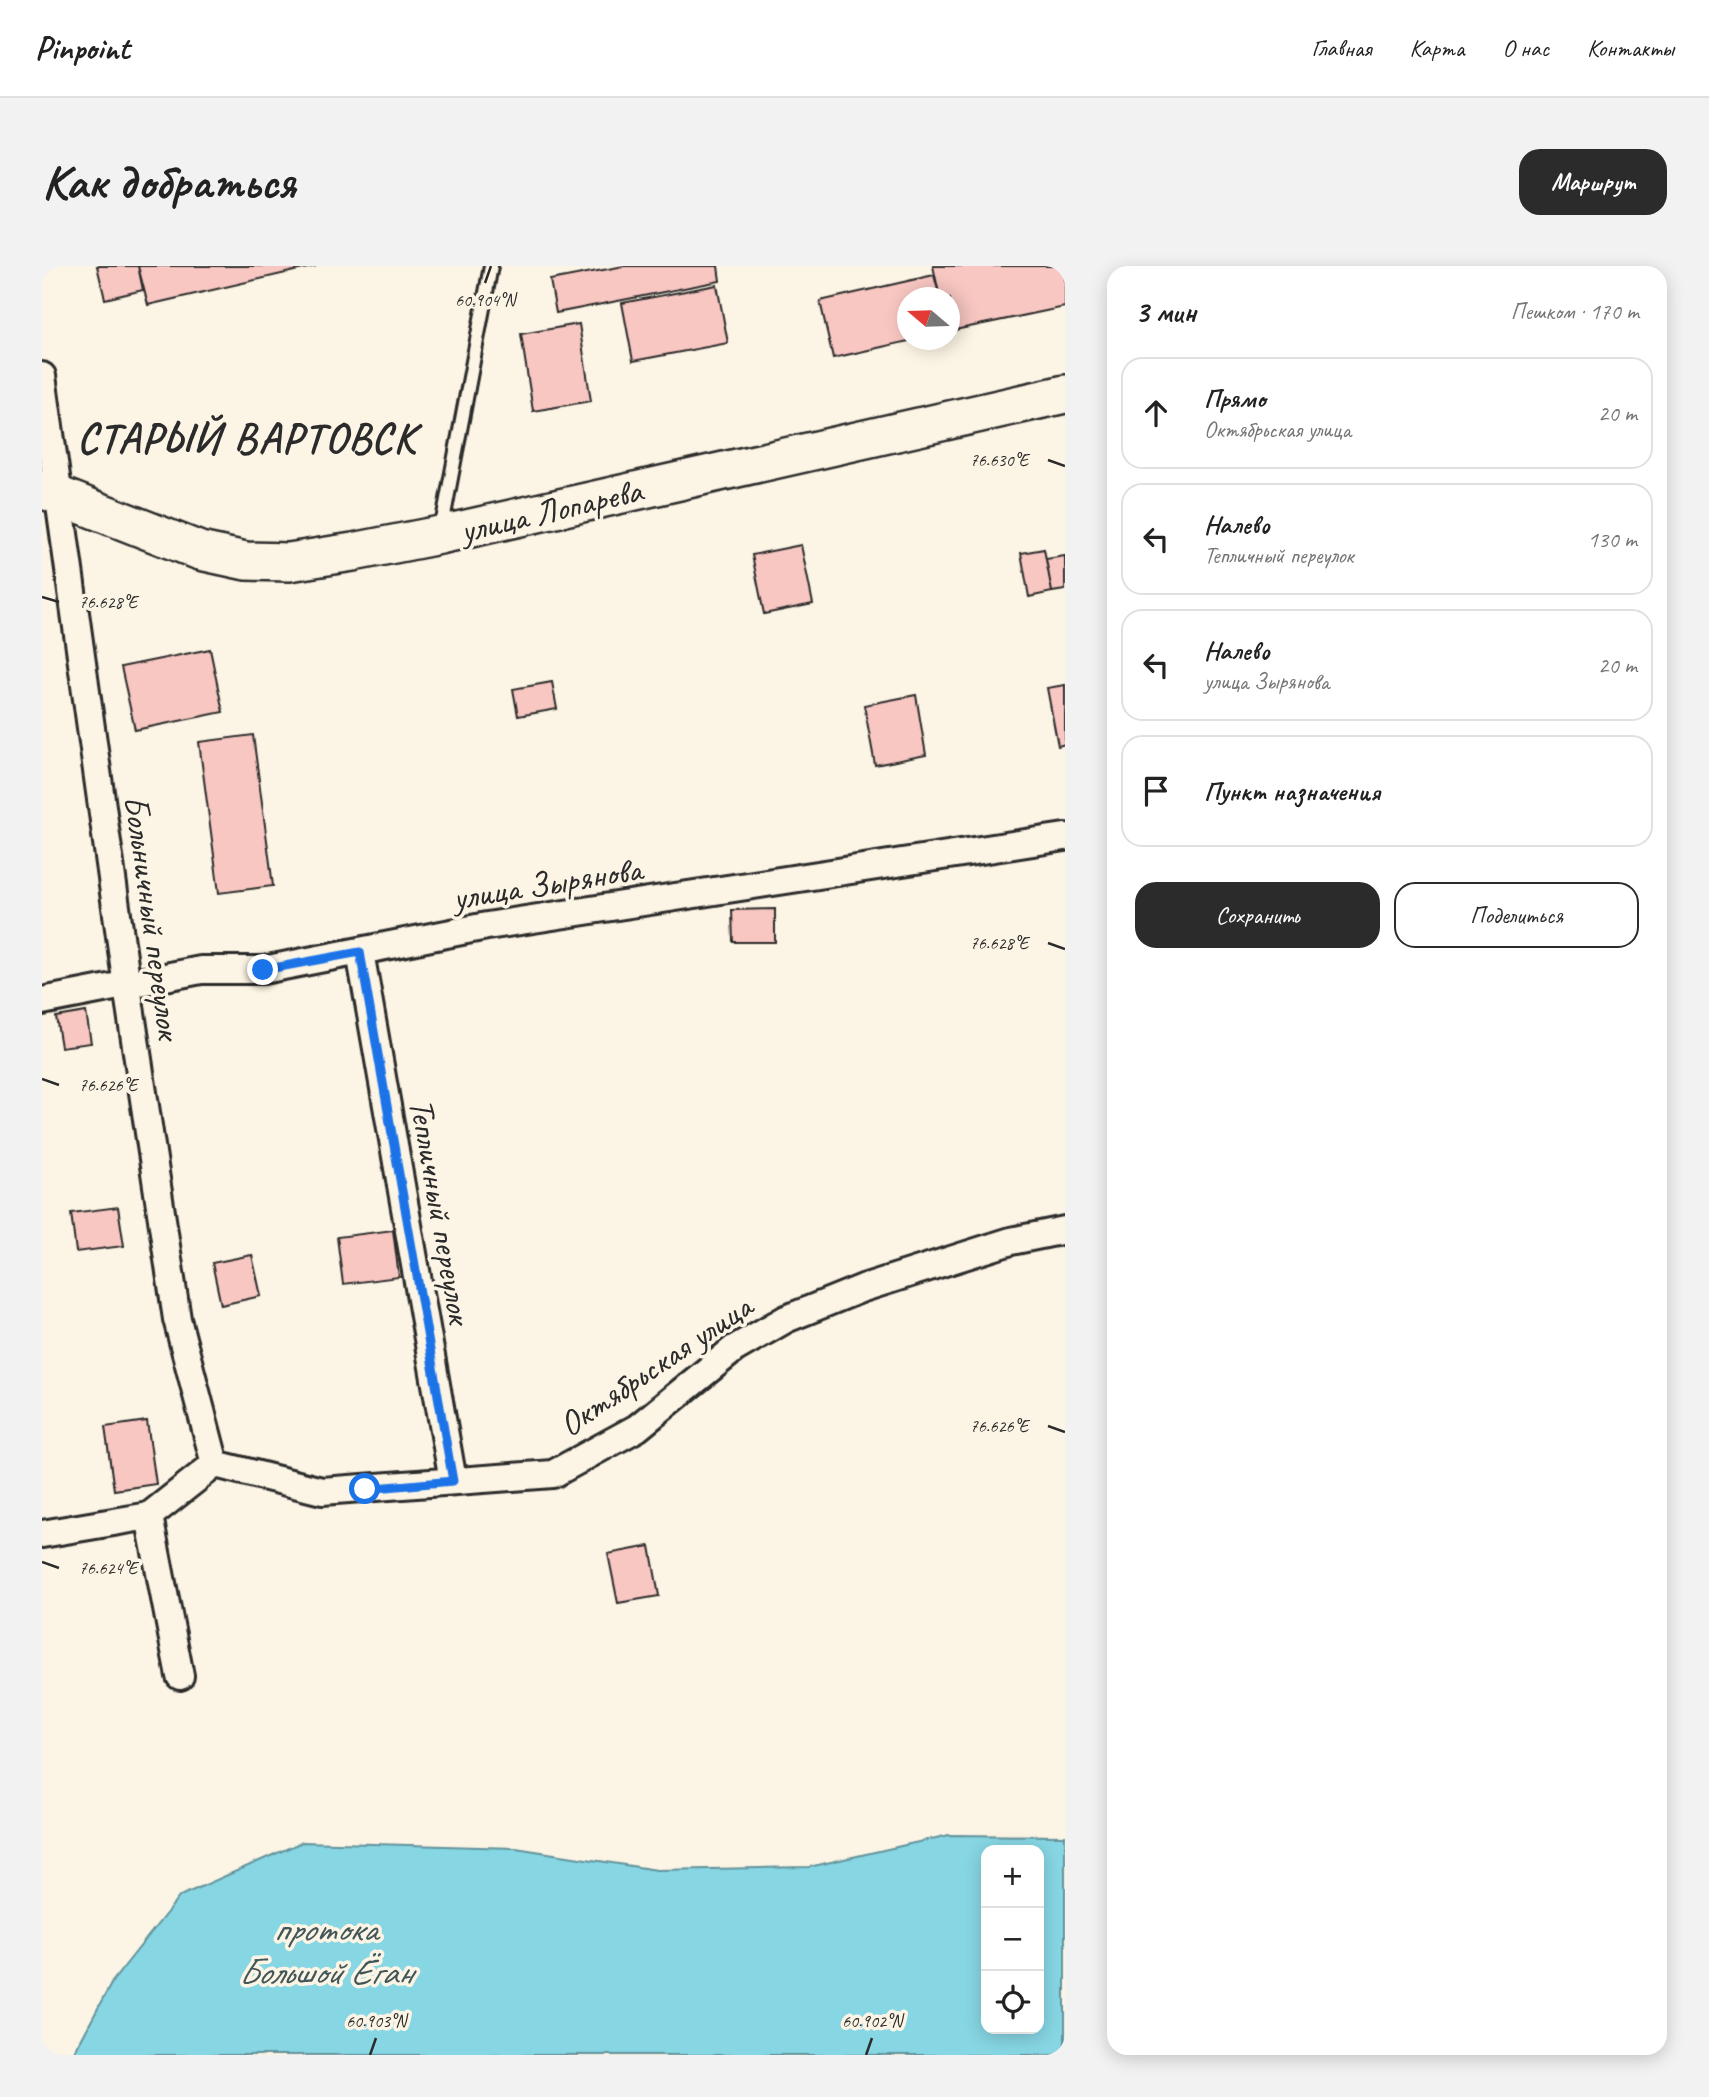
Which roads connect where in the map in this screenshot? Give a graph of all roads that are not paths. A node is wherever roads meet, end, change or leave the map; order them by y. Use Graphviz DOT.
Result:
graph roads {
  1 [pos="491,266"];
  2 [pos="42,376"];
  3 [pos="1065,394"];
  4 [pos="51,493"];
  5 [pos="440,535"];
  6 [pos="1065,837"];
  7 [pos="360,952"];
  8 [pos="127,986"];
  9 [pos="42,1001"];
  10 [pos="1065,1230"];
  11 [pos="215,1464"];
  12 [pos="453,1481"];
  13 [pos="149,1516"];
  14 [pos="42,1534"];
  15 [pos="180,1676"];
  1 -- 5 [label="lane"];
  2 -- 4 [label="street, Больничный переулок"];
  3 -- 5 [label="main road, улица Лопарева"];
  4 -- 5 [label="main road, улица Лопарева"];
  4 -- 8 [label="street, Больничный переулок"];
  6 -- 7 [label="street, улица Зырянова"];
  7 -- 8 [label="street, улица Зырянова"];
  7 -- 12 [label="street, Тепличный переулок"];
  8 -- 9 [label="street, улица Зырянова"];
  8 -- 11 [label="street, Больничный переулок"];
  10 -- 12 [label="street, Октябрьская улица"];
  11 -- 12 [label="street, Октябрьская улица"];
  11 -- 13 [label="street"];
  13 -- 14 [label="street"];
  13 -- 15 [label="street"];
}
